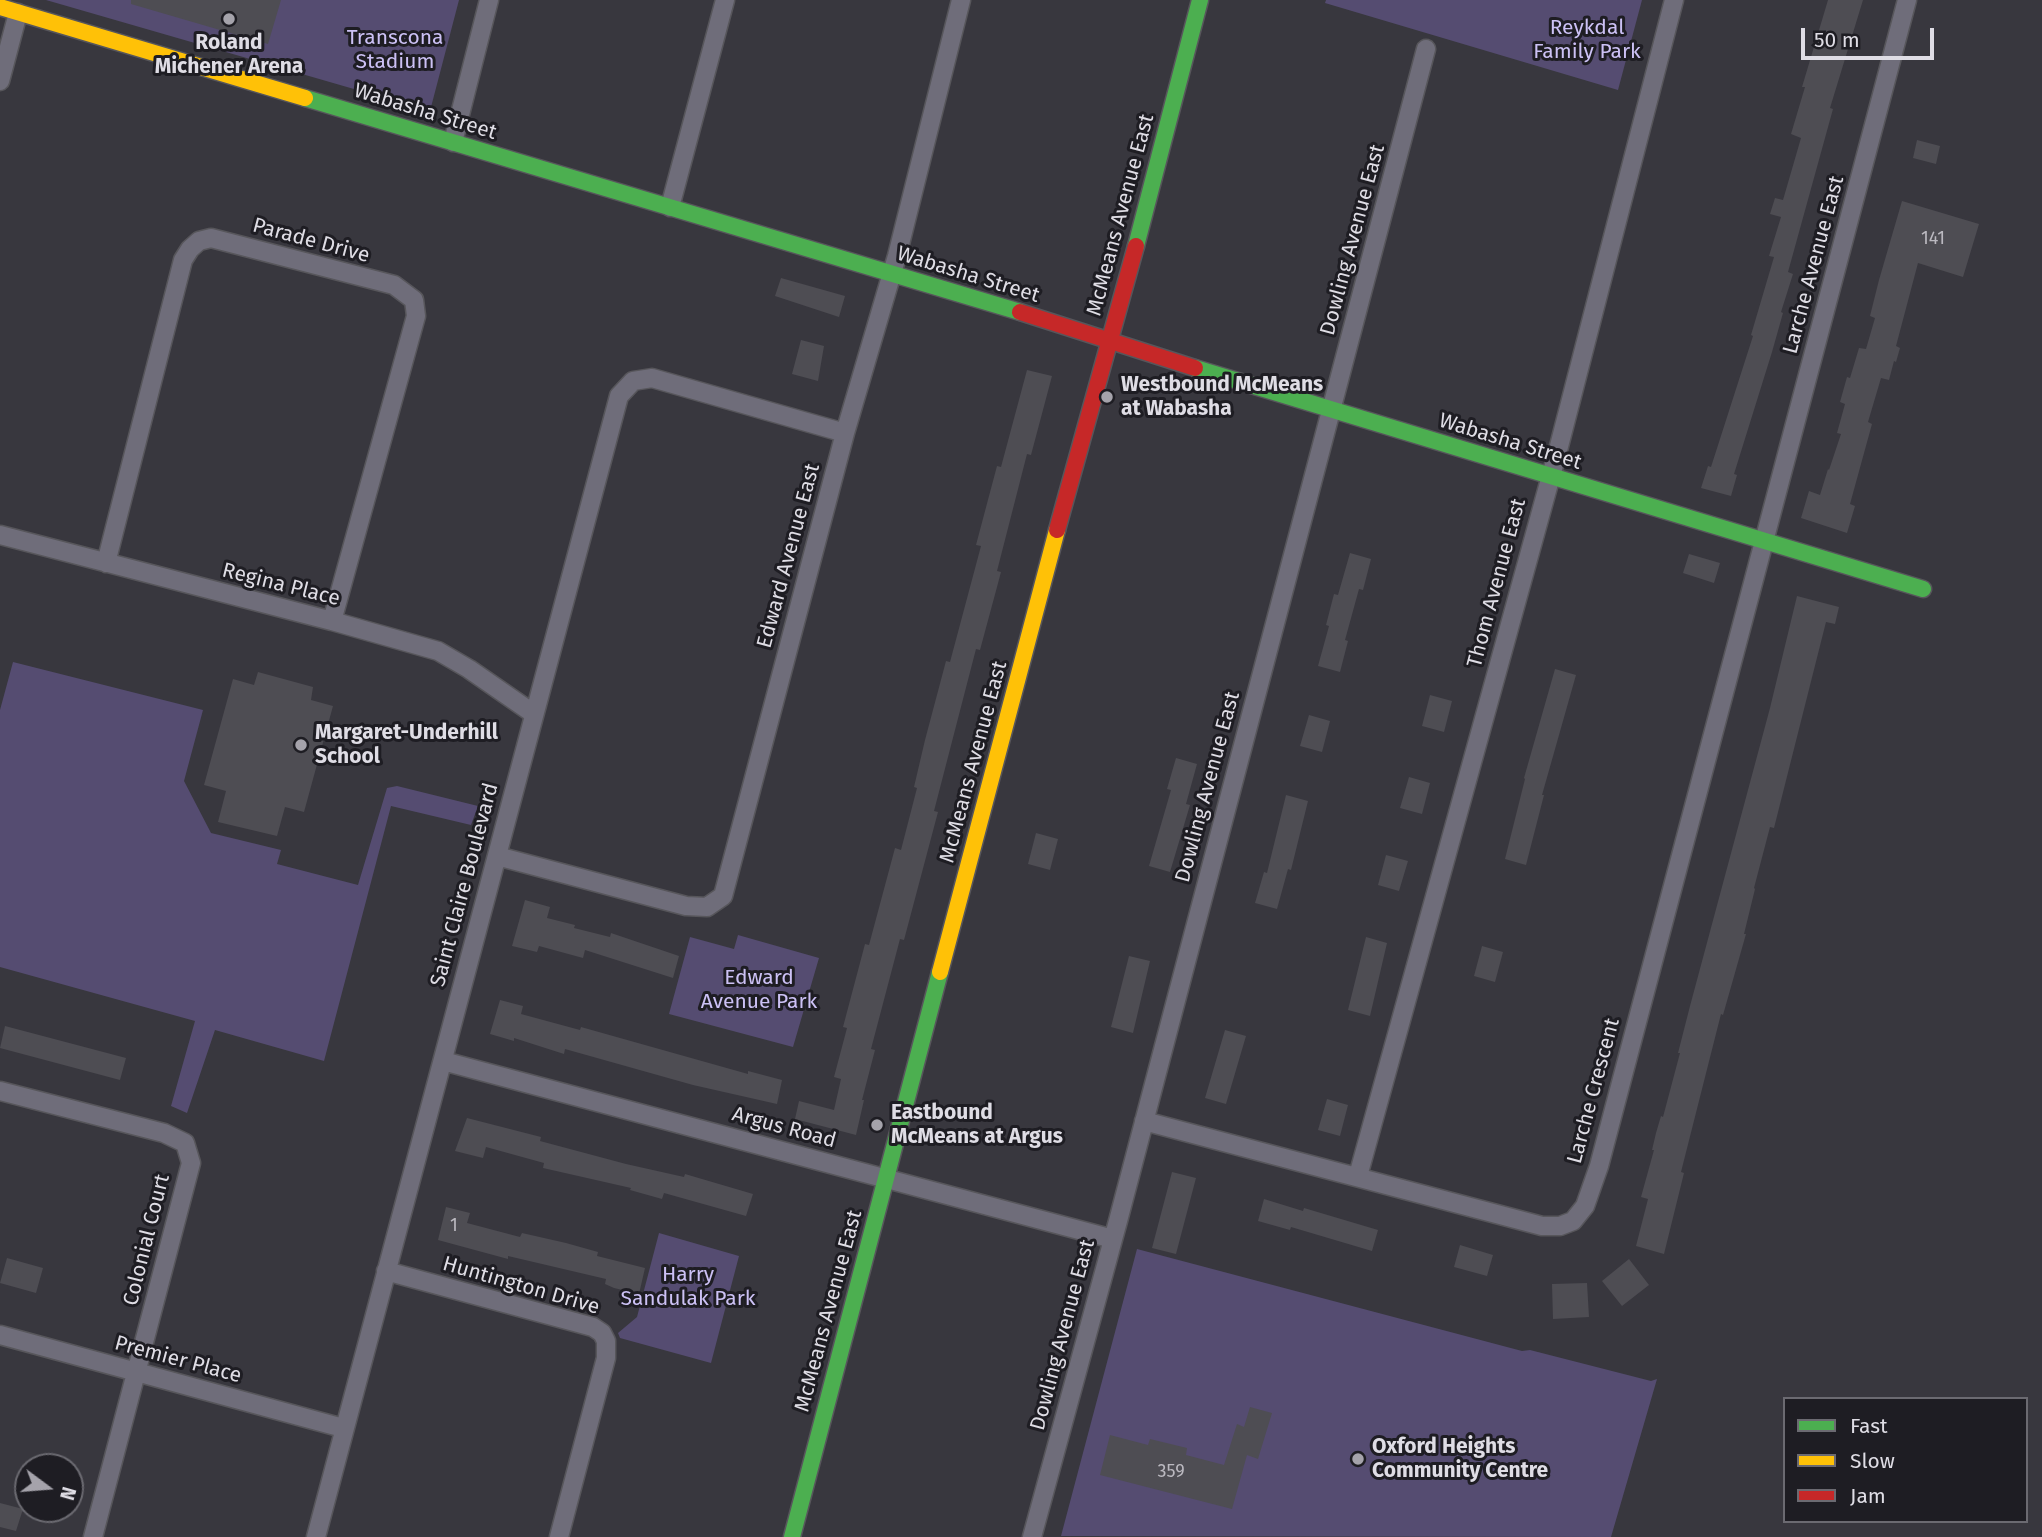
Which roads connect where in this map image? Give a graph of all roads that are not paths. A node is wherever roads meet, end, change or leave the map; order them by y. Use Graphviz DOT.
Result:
graph roads {
  1 [pos="489,0"];
  2 [pos="725,0"];
  3 [pos="961,0"];
  4 [pos="1200,0"];
  5 [pos="1674,0"];
  6 [pos="1907,0"];
  7 [pos="0,7"];
  8 [pos="19,13"];
  9 [pos="1426,49"];
  10 [pos="0,81"];
  11 [pos="453,142"];
  12 [pos="670,207"];
  13 [pos="891,274"];
  14 [pos="1108,341"];
  15 [pos="1331,410"];
  16 [pos="845,433"];
  17 [pos="1549,475"];
  18 [pos="0,536"];
  19 [pos="1763,540"];
  20 [pos="106,564"];
  21 [pos="1923,589"];
  22 [pos="332,621"];
  23 [pos="534,714"];
  24 [pos="497,856"];
  25 [pos="443,1061"];
  26 [pos="0,1091"];
  27 [pos="1144,1121"];
  28 [pos="1358,1176"];
  29 [pos="886,1178"];
  30 [pos="1113,1239"];
  31 [pos="386,1271"];
  32 [pos="0,1335"];
  33 [pos="136,1372"];
  34 [pos="343,1428"];
  35 [pos="93,1537"];
  36 [pos="316,1537"];
  37 [pos="559,1537"];
  38 [pos="792,1537"];
  39 [pos="1032,1537"];
  1 -- 11 [label="street"];
  2 -- 12 [label="street"];
  3 -- 13 [label="street, Edward Avenue East"];
  4 -- 14 [label="street, McMeans Avenue East"];
  5 -- 17 [label="street, Thom Avenue East"];
  6 -- 19 [label="street, Larche Avenue East"];
  7 -- 8 [label="street, Wabasha Street"];
  8 -- 10 [label="street"];
  8 -- 11 [label="street, Wabasha Street"];
  9 -- 15 [label="street, Dowling Avenue East"];
  11 -- 12 [label="street, Wabasha Street"];
  12 -- 13 [label="street, Wabasha Street"];
  13 -- 14 [label="street, Wabasha Street"];
  13 -- 16 [label="street, Edward Avenue East"];
  14 -- 15 [label="street, Wabasha Street"];
  14 -- 29 [label="street, McMeans Avenue East"];
  15 -- 17 [label="street, Wabasha Street"];
  15 -- 27 [label="street, Dowling Avenue East"];
  16 -- 23 [label="street, Saint Claire Boulevard"];
  16 -- 24 [label="street, Edward Avenue East"];
  17 -- 19 [label="street, Wabasha Street"];
  17 -- 28 [label="street, Thom Avenue East"];
  18 -- 20 [label="street, Regina Place"];
  19 -- 21 [label="street, Wabasha Street"];
  19 -- 28 [label="street, Larche Crescent"];
  20 -- 22 [label="street, Regina Place"];
  20 -- 22 [label="street, Parade Drive"];
  22 -- 23 [label="street, Regina Place"];
  23 -- 24 [label="street, Saint Claire Boulevard"];
  24 -- 25 [label="street, Saint Claire Boulevard"];
  25 -- 29 [label="street, Argus Road"];
  25 -- 31 [label="street, Saint Claire Boulevard"];
  26 -- 33 [label="street, Colonial Court"];
  27 -- 28 [label="street, Larche Crescent"];
  27 -- 30 [label="street, Dowling Avenue East"];
  29 -- 30 [label="street, Argus Road"];
  29 -- 38 [label="street, McMeans Avenue East"];
  30 -- 39 [label="street, Dowling Avenue East"];
  31 -- 34 [label="street, Saint Claire Boulevard"];
  31 -- 37 [label="street, Huntington Drive"];
  32 -- 33 [label="street, Premier Place"];
  33 -- 34 [label="street, Premier Place"];
  33 -- 35 [label="street"];
  34 -- 36 [label="street, Saint Claire Boulevard"];
}
